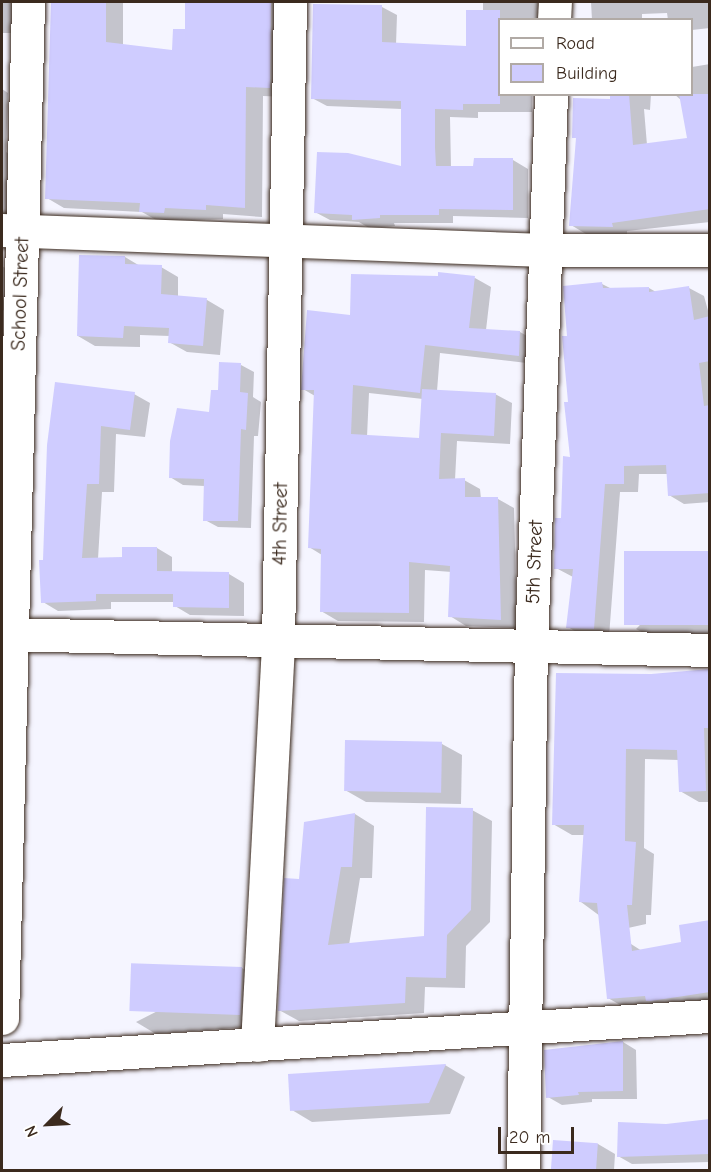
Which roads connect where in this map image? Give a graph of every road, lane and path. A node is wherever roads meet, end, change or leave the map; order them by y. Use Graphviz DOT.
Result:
graph roads {
  1 [pos="28,2"];
  2 [pos="290,2"];
  3 [pos="555,2"];
  4 [pos="554,18"];
  5 [pos="551,96"];
  6 [pos="12,231"];
  7 [pos="285,241"];
  8 [pos="545,250"];
  9 [pos="710,250"];
  10 [pos="6,634"];
  11 [pos="278,640"];
  12 [pos="531,646"];
  13 [pos="710,650"];
  14 [pos="710,1016"];
  15 [pos="2,1018"];
  16 [pos="528,1030"];
  17 [pos="257,1046"];
  18 [pos="2,1060"];
  19 [pos="523,1170"];
  1 -- 6 [label="street, School Street"];
  2 -- 7 [label="street, 4th Street"];
  3 -- 4 [label="street"];
  5 -- 8 [label="street, 5th Street"];
  6 -- 7 [label="street"];
  6 -- 10 [label="street, School Street"];
  7 -- 8 [label="street"];
  7 -- 11 [label="street, 4th Street"];
  8 -- 9 [label="street"];
  8 -- 12 [label="street, 5th Street"];
  10 -- 11 [label="street"];
  10 -- 15 [label="street, School Street"];
  11 -- 12 [label="street"];
  11 -- 17 [label="street, 4th Street"];
  12 -- 13 [label="street"];
  12 -- 16 [label="street, 5th Street"];
  14 -- 16 [label="street"];
  16 -- 17 [label="street"];
  16 -- 19 [label="street, 5th Street"];
  17 -- 18 [label="street"];
}
